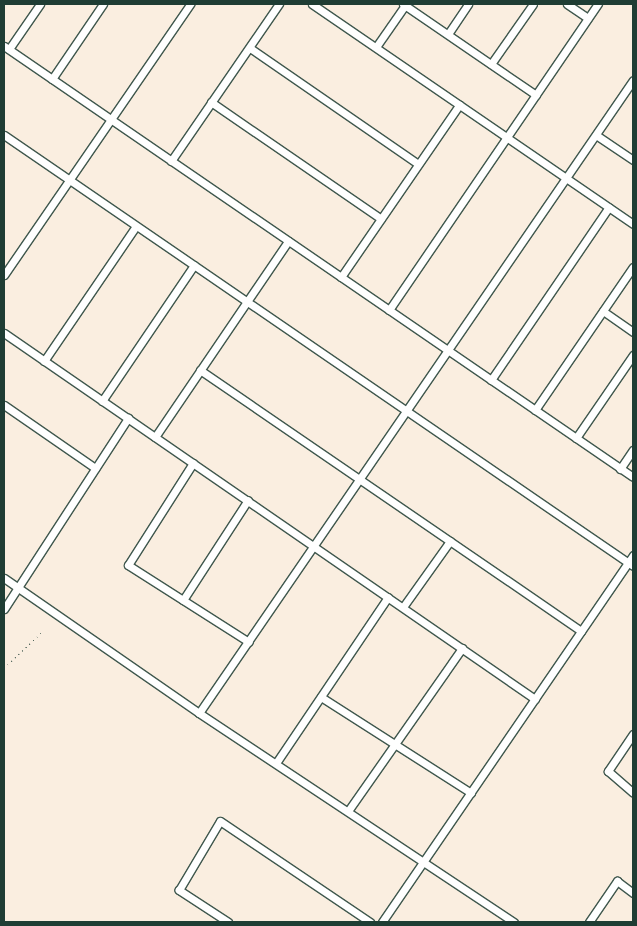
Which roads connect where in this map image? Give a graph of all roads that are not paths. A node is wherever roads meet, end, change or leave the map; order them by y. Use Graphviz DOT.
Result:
graph roads {
  1 [pos="40,4"];
  2 [pos="103,4"];
  3 [pos="190,4"];
  4 [pos="279,4"];
  5 [pos="312,4"];
  6 [pos="404,4"];
  7 [pos="468,4"];
  8 [pos="533,4"];
  9 [pos="567,4"];
  10 [pos="598,4"];
  11 [pos="588,18"];
  12 [pos="448,34"];
  13 [pos="376,47"];
  14 [pos="6,48"];
  15 [pos="250,48"];
  16 [pos="491,64"];
  17 [pos="52,79"];
  18 [pos="633,80"];
  19 [pos="536,95"];
  20 [pos="211,102"];
  21 [pos="459,104"];
  22 [pos="110,119"];
  23 [pos="4,135"];
  24 [pos="596,135"];
  25 [pos="507,137"];
  26 [pos="633,160"];
  27 [pos="171,161"];
  28 [pos="418,164"];
  29 [pos="566,178"];
  30 [pos="69,179"];
  31 [pos="609,207"];
  32 [pos="381,219"];
  33 [pos="633,224"];
  34 [pos="136,226"];
  35 [pos="288,241"];
  36 [pos="194,265"];
  37 [pos="633,267"];
  38 [pos="4,275"];
  39 [pos="341,277"];
  40 [pos="247,302"];
  41 [pos="389,310"];
  42 [pos="603,312"];
  43 [pos="633,332"];
  44 [pos="4,333"];
  45 [pos="449,351"];
  46 [pos="633,355"];
  47 [pos="44,361"];
  48 [pos="200,370"];
  49 [pos="491,380"];
  50 [pos="102,401"];
  51 [pos="4,405"];
  52 [pos="535,410"];
  53 [pos="407,411"];
  54 [pos="128,418"];
  55 [pos="154,437"];
  56 [pos="576,438"];
  57 [pos="633,450"];
  58 [pos="193,463"];
  59 [pos="95,468"];
  60 [pos="620,469"];
  61 [pos="633,478"];
  62 [pos="361,480"];
  63 [pos="248,500"];
  64 [pos="450,541"];
  65 [pos="315,547"];
  66 [pos="633,555"];
  67 [pos="631,565"];
  68 [pos="4,578"];
  69 [pos="17,587"];
  70 [pos="388,597"];
  71 [pos="183,600"];
  72 [pos="403,607"];
  73 [pos="4,609"];
  74 [pos="581,631"];
  75 [pos="249,642"];
  76 [pos="462,648"];
  77 [pos="321,697"];
  78 [pos="535,699"];
  79 [pos="199,713"];
  80 [pos="633,734"];
  81 [pos="394,744"];
  82 [pos="276,763"];
  83 [pos="471,793"];
  84 [pos="633,793"];
  85 [pos="348,811"];
  86 [pos="424,862"];
  87 [pos="633,891"];
  88 [pos="228,922"];
  89 [pos="370,922"];
  90 [pos="382,922"];
  91 [pos="514,922"];
  92 [pos="589,922"];
  1 -- 14 [label="street"];
  2 -- 17 [label="street"];
  3 -- 22 [label="street"];
  4 -- 15 [label="street"];
  5 -- 13 [label="street"];
  6 -- 12 [label="street"];
  6 -- 13 [label="street"];
  7 -- 12 [label="street"];
  8 -- 16 [label="street"];
  9 -- 11 [label="street"];
  10 -- 11 [label="street"];
  11 -- 19 [label="street"];
  12 -- 16 [label="street"];
  13 -- 21 [label="street"];
  14 -- 17 [label="street"];
  15 -- 20 [label="street"];
  15 -- 28 [label="street"];
  16 -- 19 [label="street"];
  17 -- 22 [label="street"];
  18 -- 24 [label="street"];
  19 -- 25 [label="street"];
  20 -- 27 [label="street"];
  20 -- 32 [label="street"];
  21 -- 25 [label="street"];
  21 -- 28 [label="street"];
  22 -- 27 [label="street"];
  22 -- 30 [label="street"];
  23 -- 30 [label="street"];
  24 -- 26 [label="street"];
  24 -- 29 [label="street"];
  25 -- 29 [label="street"];
  25 -- 41 [label="street"];
  27 -- 35 [label="street"];
  28 -- 32 [label="street"];
  29 -- 31 [label="street"];
  29 -- 45 [label="street"];
  30 -- 34 [label="street"];
  30 -- 38 [label="street"];
  31 -- 33 [label="street"];
  31 -- 49 [label="street"];
  32 -- 39 [label="street"];
  34 -- 36 [label="street"];
  34 -- 47 [label="street"];
  35 -- 39 [label="street"];
  35 -- 40 [label="street"];
  36 -- 40 [label="street"];
  36 -- 50 [label="street"];
  37 -- 42 [label="street"];
  39 -- 41 [label="street"];
  40 -- 48 [label="street"];
  40 -- 53 [label="street"];
  41 -- 45 [label="street"];
  42 -- 43 [label="street"];
  42 -- 52 [label="street"];
  44 -- 47 [label="street"];
  45 -- 49 [label="street"];
  45 -- 53 [label="street"];
  46 -- 56 [label="street"];
  47 -- 50 [label="street"];
  48 -- 55 [label="street"];
  48 -- 62 [label="street"];
  49 -- 52 [label="street"];
  50 -- 54 [label="street"];
  51 -- 59 [label="street"];
  52 -- 56 [label="street"];
  53 -- 62 [label="street"];
  53 -- 67 [label="street"];
  54 -- 55 [label="street"];
  54 -- 59 [label="street"];
  55 -- 58 [label="street"];
  56 -- 60 [label="street"];
  57 -- 60 [label="street"];
  58 -- 63 [label="street"];
  58 -- 71 [label="street"];
  59 -- 69 [label="street"];
  60 -- 61 [label="street"];
  62 -- 64 [label="street"];
  62 -- 65 [label="street"];
  63 -- 65 [label="street"];
  63 -- 71 [label="street"];
  64 -- 72 [label="street"];
  64 -- 74 [label="street"];
  65 -- 70 [label="street"];
  65 -- 75 [label="street"];
  66 -- 67 [label="street"];
  67 -- 74 [label="street"];
  68 -- 69 [label="street"];
  69 -- 73 [label="street"];
  69 -- 79 [label="street"];
  70 -- 72 [label="street"];
  70 -- 77 [label="street"];
  71 -- 75 [label="street"];
  72 -- 76 [label="street"];
  74 -- 78 [label="street"];
  75 -- 79 [label="street"];
  76 -- 78 [label="street"];
  76 -- 81 [label="street"];
  77 -- 81 [label="street"];
  77 -- 82 [label="street"];
  78 -- 83 [label="street"];
  79 -- 82 [label="street"];
  80 -- 84 [label="street"];
  81 -- 83 [label="street"];
  81 -- 85 [label="street"];
  82 -- 85 [label="street"];
  83 -- 86 [label="street"];
  85 -- 86 [label="street"];
  86 -- 90 [label="street"];
  86 -- 91 [label="street"];
  87 -- 92 [label="street"];
  88 -- 89 [label="street"];
}
